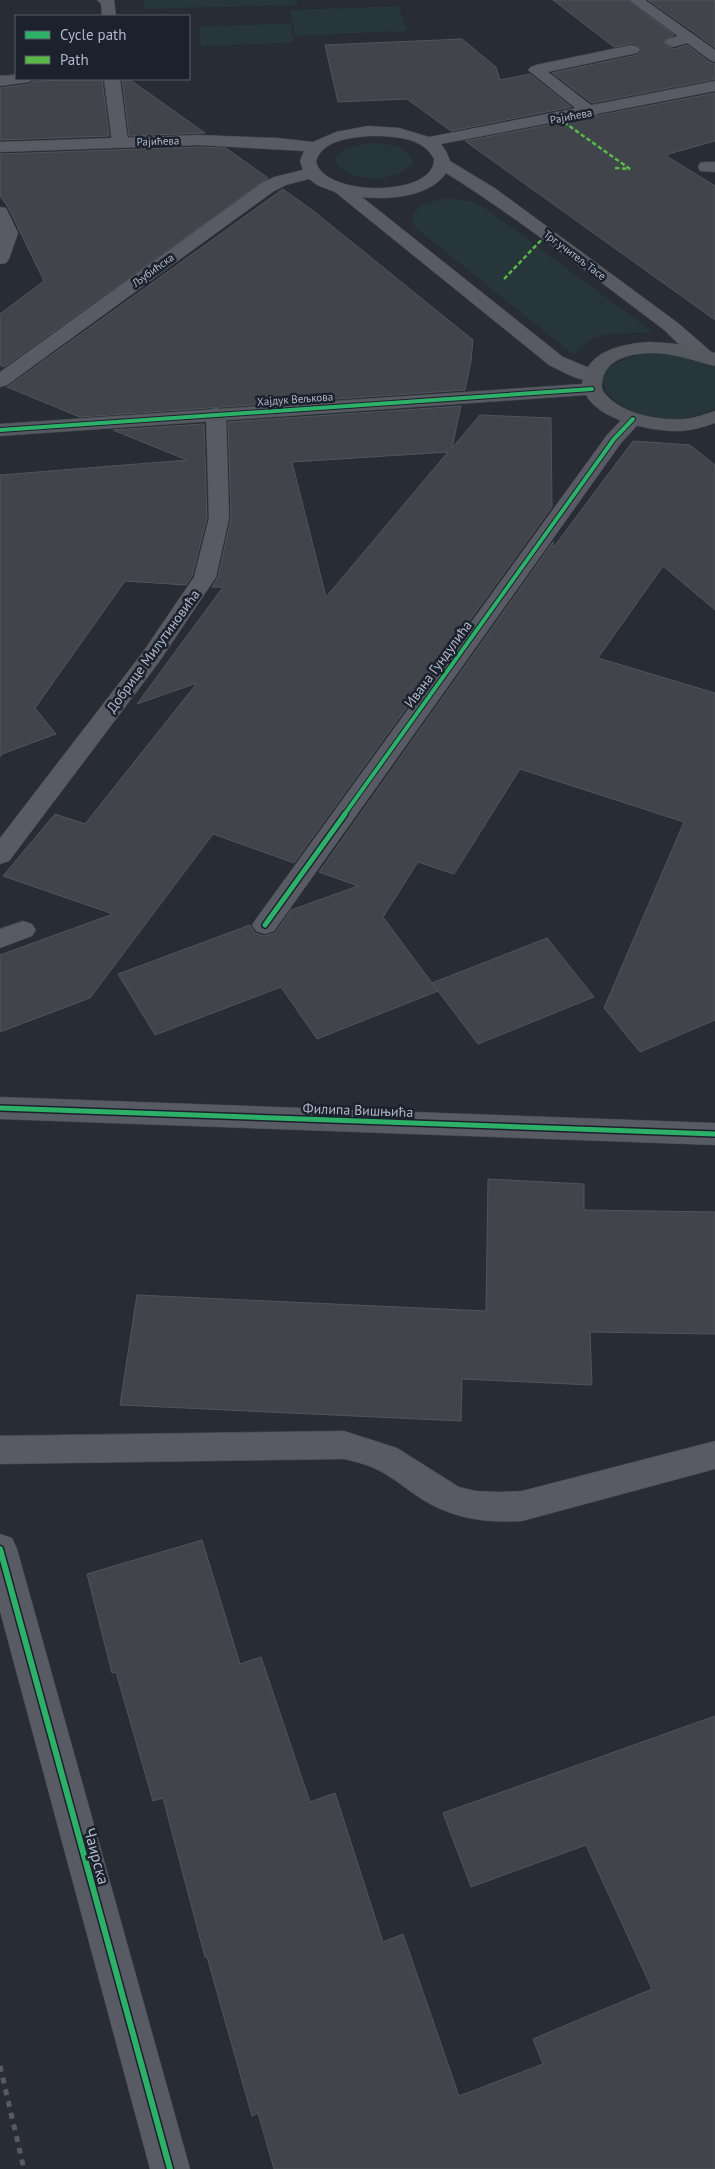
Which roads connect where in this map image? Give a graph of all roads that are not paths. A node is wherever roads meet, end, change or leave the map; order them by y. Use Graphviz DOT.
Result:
graph roads {
  1 [pos="104,0"];
  2 [pos="636,0"];
  3 [pos="109,15"];
  4 [pos="689,38"];
  5 [pos="673,42"];
  6 [pos="632,50"];
  7 [pos="715,57"];
  8 [pos="16,80"];
  9 [pos="112,80"];
  10 [pos="0,82"];
  11 [pos="715,86"];
  12 [pos="590,112"];
  13 [pos="120,142"];
  14 [pos="427,142"];
  15 [pos="0,147"];
  16 [pos="316,147"];
  17 [pos="443,164"];
  18 [pos="312,173"];
  19 [pos="341,188"];
  20 [pos="0,212"];
  21 [pos="0,259"];
  22 [pos="709,357"];
  23 [pos="0,381"];
  24 [pos="592,382"];
  25 [pos="216,414"];
  26 [pos="715,417"];
  27 [pos="633,419"];
  28 [pos="0,430"];
  29 [pos="0,855"];
  30 [pos="265,925"];
  31 [pos="0,1108"];
  32 [pos="715,1134"];
  33 [pos="0,1450"];
  34 [pos="715,1455"];
  35 [pos="0,1549"];
  36 [pos="170,2169"];
  1 -- 3 [label="street"];
  2 -- 4 [label="street"];
  4 -- 5 [label="street"];
  4 -- 7 [label="street"];
  6 -- 12 [label="street"];
  8 -- 10 [label="street"];
  9 -- 13 [label="street"];
  11 -- 12 [label="street, Рајићева"];
  12 -- 14 [label="street, Рајићева"];
  13 -- 15 [label="street, Рајићева"];
  13 -- 16 [label="street, Рајићева"];
  14 -- 16 [label="street"];
  14 -- 17 [label="street"];
  16 -- 18 [label="street"];
  17 -- 19 [label="street"];
  17 -- 22 [label="street, Трг учитељ Тасе"];
  18 -- 19 [label="street"];
  18 -- 23 [label="street, Љубићска"];
  19 -- 24 [label="street"];
  20 -- 21 [label="street"];
  22 -- 24 [label="street"];
  24 -- 25 [label="street, Хајдук Вељкова"];
  24 -- 27 [label="street"];
  25 -- 28 [label="street, Хајдук Вељкова"];
  25 -- 29 [label="street, Добрице Милутиновића"];
  26 -- 27 [label="street"];
  27 -- 30 [label="street, Ивана Гундулића"];
  31 -- 32 [label="street, Филипа Вишњића"];
  33 -- 34 [label="street"];
  35 -- 36 [label="street, Чаирска"];
}
